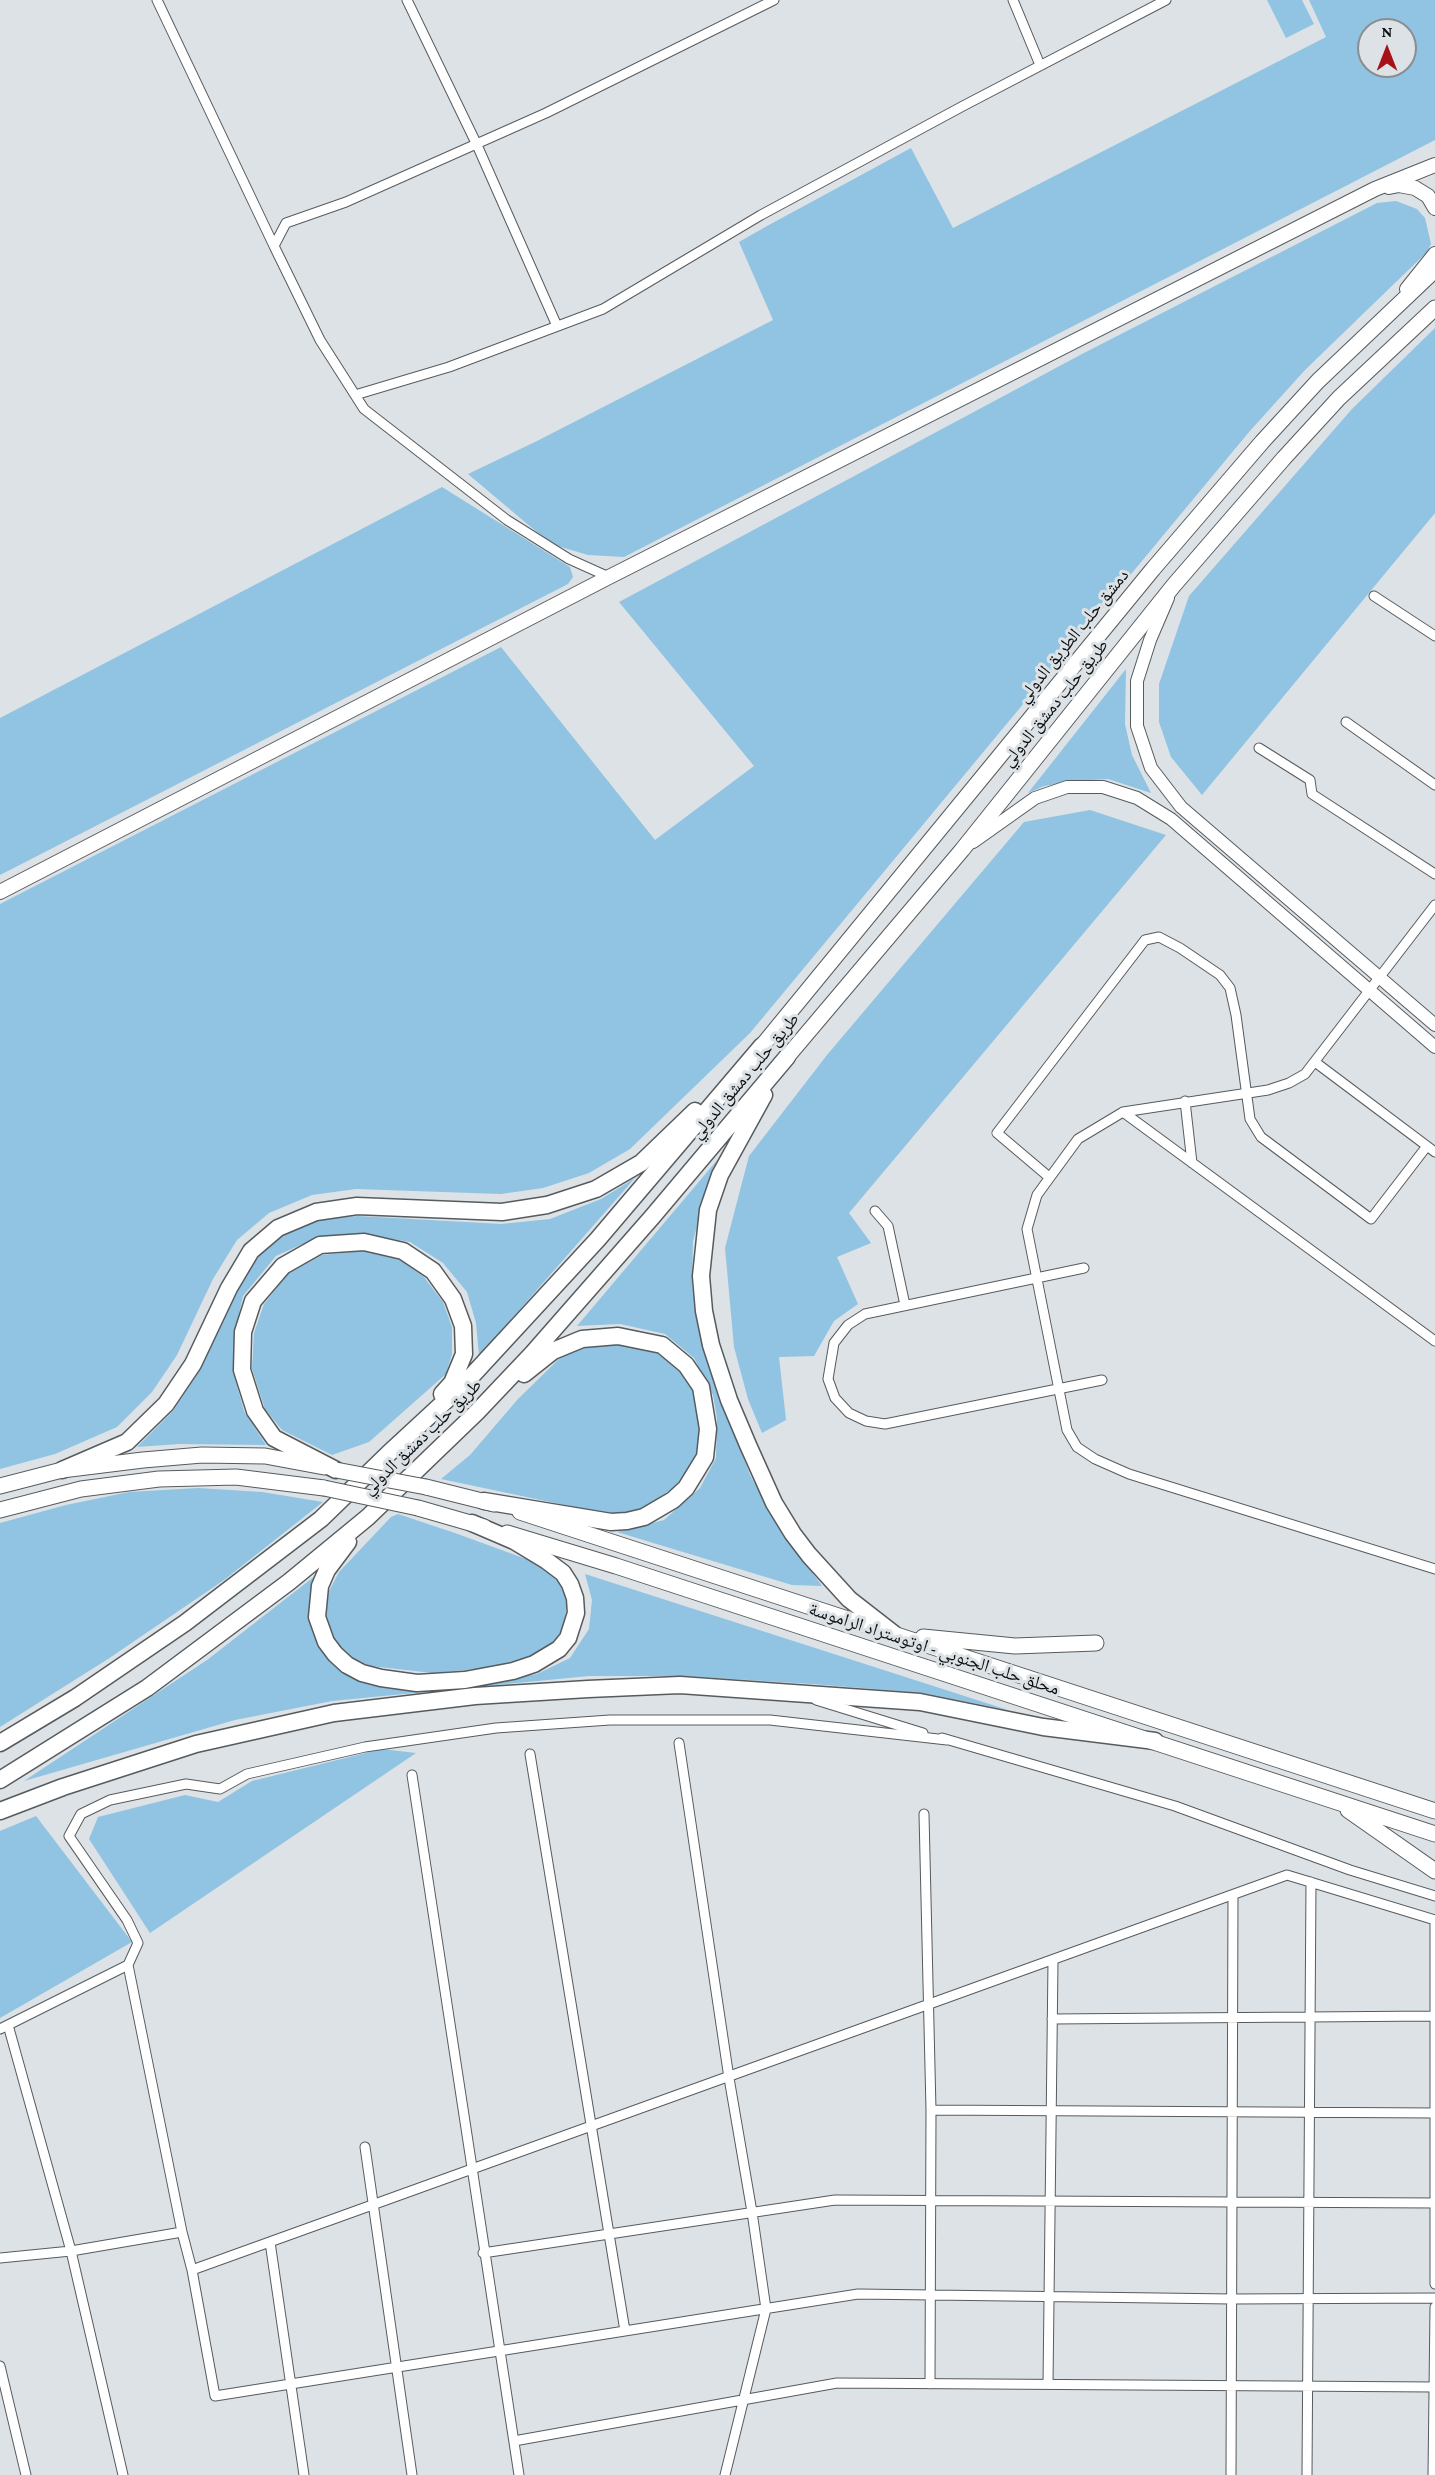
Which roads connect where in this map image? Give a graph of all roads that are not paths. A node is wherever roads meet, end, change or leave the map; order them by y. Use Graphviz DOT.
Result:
graph roads {
  1 [pos="157,0"];
  2 [pos="407,0"];
  3 [pos="774,0"];
  4 [pos="1013,0"];
  5 [pos="1166,0"];
  6 [pos="1040,65"];
  7 [pos="477,145"];
  8 [pos="1435,165"];
  9 [pos="1375,189"];
  10 [pos="1435,208"];
  11 [pos="274,246"];
  12 [pos="1435,254"];
  13 [pos="1435,270"];
  14 [pos="1435,308"];
  15 [pos="1381,320"];
  16 [pos="557,326"];
  17 [pos="355,395"];
  18 [pos="609,577"];
  19 [pos="1174,585"];
  20 [pos="1374,596"];
  21 [pos="1435,636"];
  22 [pos="1346,722"];
  23 [pos="1259,748"];
  24 [pos="1435,784"];
  25 [pos="1174,797"];
  26 [pos="1161,812"];
  27 [pos="962,849"];
  28 [pos="1435,874"];
  29 [pos="0,892"];
  30 [pos="1435,905"];
  31 [pos="1379,976"];
  32 [pos="1369,990"];
  33 [pos="1435,1025"];
  34 [pos="762,1046"];
  35 [pos="1435,1047"];
  36 [pos="787,1057"];
  37 [pos="1315,1062"];
  38 [pos="1246,1093"];
  39 [pos="1185,1101"];
  40 [pos="1123,1112"];
  41 [pos="1431,1149"];
  42 [pos="1192,1163"];
  43 [pos="1049,1177"];
  44 [pos="875,1210"];
  45 [pos="1084,1268"];
  46 [pos="1037,1278"];
  47 [pos="905,1305"];
  48 [pos="1435,1341"];
  49 [pos="1102,1380"];
  50 [pos="1059,1389"];
  51 [pos="477,1412"];
  52 [pos="388,1454"];
  53 [pos="62,1470"];
  54 [pos="336,1470"];
  55 [pos="0,1486"];
  56 [pos="484,1501"];
  57 [pos="0,1510"];
  58 [pos="368,1517"];
  59 [pos="472,1523"];
  60 [pos="1435,1569"];
  61 [pos="894,1634"];
  62 [pos="1096,1643"];
  63 [pos="785,1691"];
  64 [pos="947,1740"];
  65 [pos="1155,1741"];
  66 [pos="0,1743"];
  67 [pos="679,1743"];
  68 [pos="530,1754"];
  69 [pos="412,1775"];
  70 [pos="0,1780"];
  71 [pos="1336,1802"];
  72 [pos="0,1811"];
  73 [pos="1435,1811"];
  74 [pos="924,1814"];
  75 [pos="1435,1834"];
  76 [pos="1435,1871"];
  77 [pos="1311,1882"];
  78 [pos="1233,1895"];
  79 [pos="1435,1896"];
  80 [pos="1435,1920"];
  81 [pos="1053,1961"];
  82 [pos="128,1965"];
  83 [pos="930,2006"];
  84 [pos="1434,2016"];
  85 [pos="1233,2017"];
  86 [pos="1310,2017"];
  87 [pos="1052,2019"];
  88 [pos="4,2027"];
  89 [pos="729,2078"];
  90 [pos="931,2110"];
  91 [pos="1051,2110"];
  92 [pos="1232,2111"];
  93 [pos="1309,2112"];
  94 [pos="1435,2113"];
  95 [pos="591,2127"];
  96 [pos="365,2147"];
  97 [pos="472,2170"];
  98 [pos="931,2200"];
  99 [pos="1050,2201"];
  100 [pos="1232,2202"];
  101 [pos="1309,2203"];
  102 [pos="1435,2204"];
  103 [pos="373,2205"];
  104 [pos="752,2212"];
  105 [pos="182,2232"];
  106 [pos="609,2234"];
  107 [pos="270,2242"];
  108 [pos="71,2251"];
  109 [pos="484,2253"];
  110 [pos="0,2258"];
  111 [pos="192,2270"];
  112 [pos="1435,2284"];
  113 [pos="931,2295"];
  114 [pos="1049,2296"];
  115 [pos="1309,2298"];
  116 [pos="1435,2298"];
  117 [pos="1232,2299"];
  118 [pos="1435,2307"];
  119 [pos="766,2309"];
  120 [pos="625,2331"];
  121 [pos="500,2351"];
  122 [pos="0,2366"];
  123 [pos="396,2367"];
  124 [pos="290,2384"];
  125 [pos="930,2384"];
  126 [pos="1048,2384"];
  127 [pos="1231,2385"];
  128 [pos="1308,2386"];
  129 [pos="1434,2387"];
  130 [pos="744,2400"];
  131 [pos="514,2441"];
  132 [pos="26,2475"];
  133 [pos="123,2475"];
  134 [pos="304,2475"];
  135 [pos="412,2475"];
  136 [pos="519,2475"];
  137 [pos="725,2475"];
  138 [pos="1231,2475"];
  139 [pos="1307,2475"];
  140 [pos="1433,2475"];
  1 -- 11 [label="street"];
  2 -- 7 [label="street"];
  3 -- 7 [label="street"];
  4 -- 6 [label="street"];
  5 -- 6 [label="street"];
  6 -- 16 [label="street"];
  7 -- 11 [label="street"];
  7 -- 16 [label="street"];
  8 -- 9 [label="main road"];
  9 -- 10 [label="main road"];
  9 -- 18 [label="main road"];
  11 -- 17 [label="street"];
  12 -- 15 [label="main road"];
  13 -- 15 [label="highway, دمشق حلب الطريق الدولي"];
  14 -- 19 [label="highway, طريق حلب دمشق الدولي"];
  15 -- 34 [label="highway, دمشق حلب الطريق الدولي"];
  16 -- 17 [label="street"];
  17 -- 18 [label="street"];
  18 -- 29 [label="main road"];
  19 -- 25 [label="street"];
  19 -- 27 [label="highway, طريق حلب دمشق الدولي"];
  20 -- 21 [label="street"];
  22 -- 24 [label="street"];
  23 -- 28 [label="street"];
  25 -- 26 [label="street"];
  25 -- 31 [label="street"];
  26 -- 27 [label="street"];
  26 -- 32 [label="street"];
  27 -- 36 [label="highway, طريق حلب دمشق الدولي"];
  30 -- 31 [label="street"];
  31 -- 32 [label="street"];
  31 -- 33 [label="street"];
  32 -- 35 [label="street"];
  32 -- 37 [label="street"];
  34 -- 52 [label="highway, طريق حلب دمشق الدولي"];
  34 -- 53 [label="highway"];
  36 -- 51 [label="highway, طريق حلب دمشق الدولي"];
  36 -- 61 [label="highway"];
  37 -- 38 [label="street"];
  37 -- 41 [label="street"];
  38 -- 39 [label="street"];
  38 -- 41 [label="street"];
  38 -- 43 [label="street"];
  39 -- 40 [label="street"];
  39 -- 42 [label="street"];
  40 -- 42 [label="street"];
  40 -- 43 [label="street"];
  42 -- 48 [label="street"];
  43 -- 46 [label="street"];
  44 -- 47 [label="street"];
  45 -- 46 [label="street"];
  46 -- 47 [label="street"];
  46 -- 50 [label="street"];
  47 -- 50 [label="street"];
  49 -- 50 [label="street"];
  50 -- 60 [label="street"];
  51 -- 56 [label="highway"];
  51 -- 58 [label="highway, طريق حلب دمشق الدولي"];
  52 -- 54 [label="highway"];
  52 -- 66 [label="highway, طريق حلب دمشق الدولي"];
  53 -- 54 [label="highway, محلق حلب الجنوبي - اوتوستراد الراموسة"];
  53 -- 55 [label="highway, محلق حلب الجنوبي - اوتوستراد الراموسة"];
  54 -- 56 [label="highway, محلق حلب الجنوبي - اوتوستراد الراموسة, bridge"];
  56 -- 61 [label="highway, محلق حلب الجنوبي - اوتوستراد الراموسة"];
  57 -- 59 [label="highway, محلق حلب الجنوبي - اوتوستراد الراموسة, bridge"];
  58 -- 59 [label="highway"];
  58 -- 70 [label="highway, طريق حلب دمشق الدولي"];
  59 -- 65 [label="highway, محلق حلب الجنوبي - اوتوستراد الراموسة"];
  61 -- 62 [label="highway"];
  61 -- 73 [label="highway, محلق حلب الجنوبي - اوتوستراد الراموسة"];
  63 -- 64 [label="street"];
  63 -- 65 [label="highway"];
  63 -- 72 [label="highway"];
  64 -- 79 [label="street"];
  64 -- 82 [label="street"];
  65 -- 71 [label="highway, محلق حلب الجنوبي - اوتوستراد الراموسة"];
  67 -- 89 [label="street"];
  68 -- 95 [label="street"];
  69 -- 97 [label="street"];
  71 -- 75 [label="highway, محلق حلب الجنوبي - اوتوستراد الراموسة"];
  71 -- 76 [label="highway"];
  74 -- 83 [label="street"];
  77 -- 78 [label="street"];
  77 -- 80 [label="street"];
  77 -- 86 [label="street"];
  78 -- 81 [label="street"];
  78 -- 85 [label="street"];
  80 -- 84 [label="street"];
  81 -- 83 [label="street"];
  81 -- 87 [label="street"];
  82 -- 88 [label="street"];
  82 -- 105 [label="street"];
  83 -- 89 [label="street"];
  83 -- 90 [label="street"];
  84 -- 86 [label="street"];
  84 -- 94 [label="street"];
  85 -- 86 [label="street"];
  85 -- 87 [label="street"];
  85 -- 92 [label="street"];
  86 -- 93 [label="street"];
  87 -- 91 [label="street"];
  88 -- 108 [label="street"];
  89 -- 95 [label="street"];
  89 -- 104 [label="street"];
  90 -- 91 [label="street"];
  90 -- 98 [label="street"];
  91 -- 92 [label="street"];
  91 -- 99 [label="street"];
  92 -- 93 [label="street"];
  92 -- 100 [label="street"];
  93 -- 94 [label="street"];
  93 -- 101 [label="street"];
  94 -- 102 [label="street"];
  95 -- 97 [label="street"];
  95 -- 106 [label="street"];
  96 -- 103 [label="street"];
  97 -- 103 [label="street"];
  97 -- 109 [label="street"];
  98 -- 99 [label="street"];
  98 -- 104 [label="street"];
  98 -- 113 [label="street"];
  99 -- 100 [label="street"];
  99 -- 114 [label="street"];
  100 -- 101 [label="street"];
  100 -- 117 [label="street"];
  101 -- 102 [label="street"];
  101 -- 115 [label="street"];
  102 -- 112 [label="street"];
  103 -- 107 [label="street"];
  103 -- 123 [label="street"];
  104 -- 106 [label="street"];
  104 -- 119 [label="street"];
  105 -- 108 [label="street"];
  105 -- 111 [label="street"];
  106 -- 109 [label="street"];
  106 -- 120 [label="street"];
  107 -- 111 [label="street"];
  107 -- 124 [label="street"];
  108 -- 110 [label="street"];
  108 -- 133 [label="street"];
  109 -- 121 [label="street"];
  111 -- 124 [label="street"];
  113 -- 114 [label="street"];
  113 -- 119 [label="street"];
  113 -- 125 [label="street"];
  114 -- 117 [label="street"];
  114 -- 126 [label="street"];
  115 -- 116 [label="street"];
  115 -- 117 [label="street"];
  115 -- 128 [label="street"];
  117 -- 127 [label="street"];
  118 -- 129 [label="street"];
  119 -- 120 [label="street"];
  119 -- 130 [label="street"];
  120 -- 121 [label="street"];
  121 -- 123 [label="street"];
  121 -- 131 [label="street"];
  122 -- 132 [label="street"];
  123 -- 124 [label="street"];
  123 -- 135 [label="street"];
  124 -- 134 [label="street"];
  125 -- 126 [label="street"];
  125 -- 130 [label="street"];
  126 -- 127 [label="street"];
  127 -- 128 [label="street"];
  127 -- 138 [label="street"];
  128 -- 129 [label="street"];
  128 -- 139 [label="street"];
  129 -- 140 [label="street"];
  130 -- 131 [label="street"];
  130 -- 137 [label="street"];
  131 -- 136 [label="street"];
}
